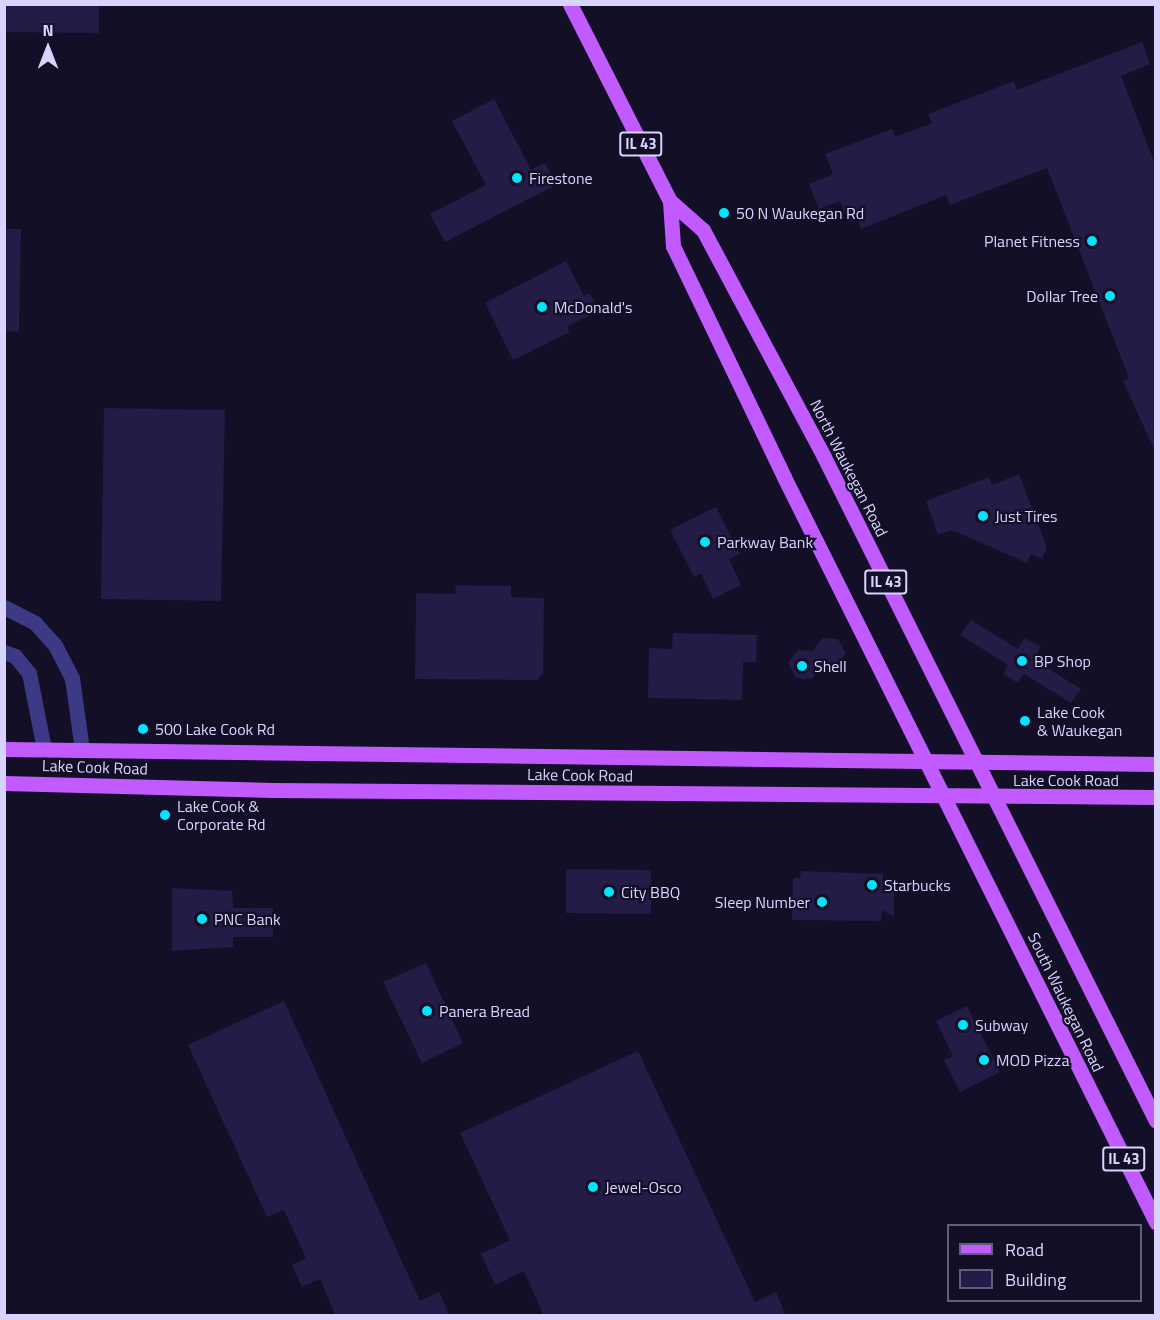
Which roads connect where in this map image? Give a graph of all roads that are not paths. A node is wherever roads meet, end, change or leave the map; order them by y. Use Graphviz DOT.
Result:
graph roads {
  1 [pos="570,4"];
  2 [pos="670,201"];
  3 [pos="4,607"];
  4 [pos="4,652"];
  5 [pos="4,749"];
  6 [pos="44,749"];
  7 [pos="82,750"];
  8 [pos="929,764"];
  9 [pos="977,764"];
  10 [pos="1155,764"];
  11 [pos="4,783"];
  12 [pos="1155,797"];
  13 [pos="947,798"];
  14 [pos="995,798"];
  15 [pos="1155,1121"];
  16 [pos="1155,1222"];
  1 -- 2 [label="main road, North Waukegan Road / IL 43"];
  2 -- 8 [label="main road, North Waukegan Road / IL 43"];
  2 -- 9 [label="main road, North Waukegan Road / IL 43"];
  3 -- 7 [label="street"];
  4 -- 6 [label="street"];
  5 -- 6 [label="main road, Lake Cook Road"];
  6 -- 7 [label="main road, Lake Cook Road"];
  7 -- 8 [label="main road, Lake Cook Road"];
  8 -- 9 [label="main road, Lake Cook Road"];
  8 -- 13 [label="main road, IL 43"];
  9 -- 10 [label="main road, Lake Cook Road"];
  9 -- 14 [label="main road, IL 43"];
  11 -- 13 [label="main road, Lake Cook Road"];
  12 -- 14 [label="main road, Lake Cook Road"];
  13 -- 14 [label="main road, Lake Cook Road"];
  13 -- 16 [label="main road, South Waukegan Road / IL 43"];
  14 -- 15 [label="main road, South Waukegan Road / IL 43"];
}
